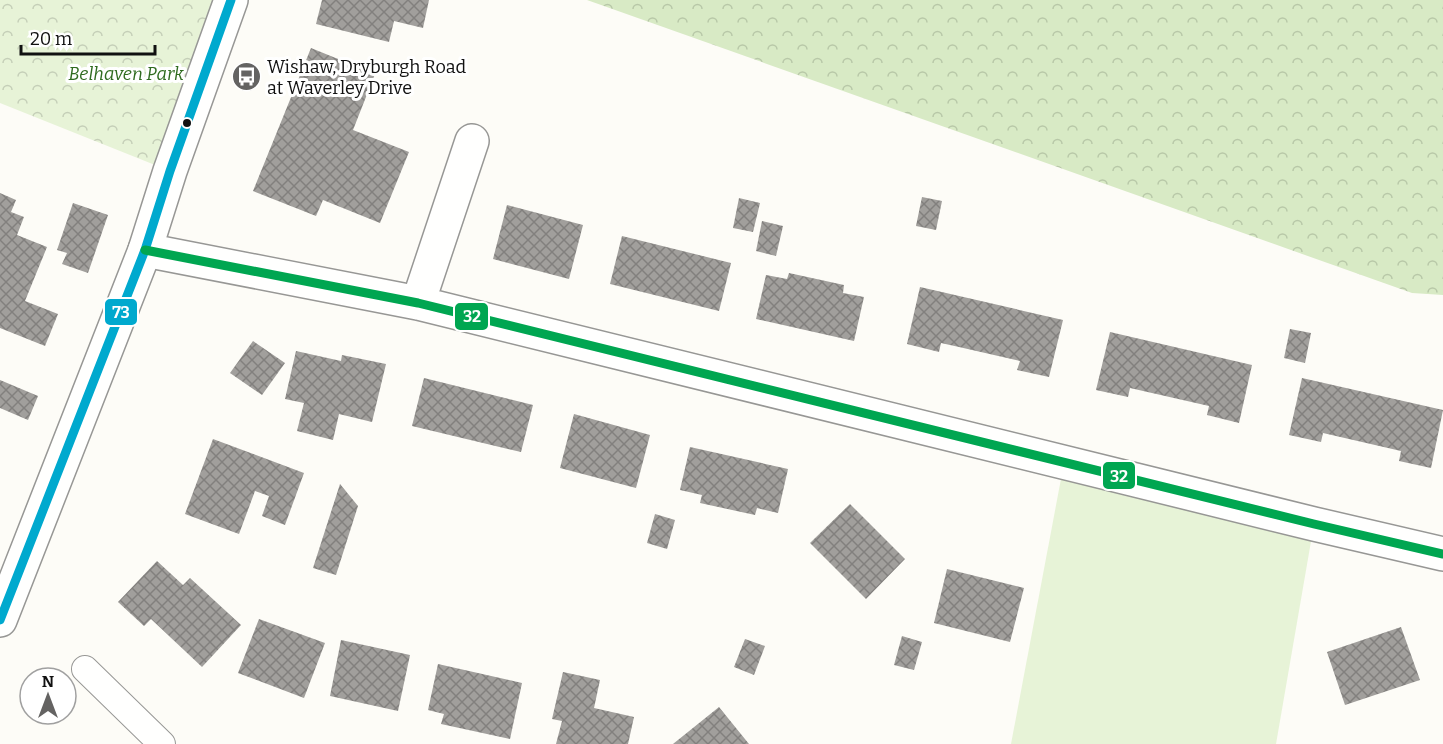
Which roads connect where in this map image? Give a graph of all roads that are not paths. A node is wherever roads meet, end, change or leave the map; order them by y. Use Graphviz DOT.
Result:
graph roads {
  1 [pos="231,0"];
  2 [pos="472,141"];
  3 [pos="145,250"];
  4 [pos="418,303"];
  5 [pos="1443,554"];
  6 [pos="0,620"];
  7 [pos="85,669"];
  8 [pos="162,744"];
  1 -- 3 [label="street"];
  2 -- 4 [label="street"];
  3 -- 4 [label="street"];
  3 -- 6 [label="street"];
  4 -- 5 [label="street"];
  7 -- 8 [label="lane"];
}
